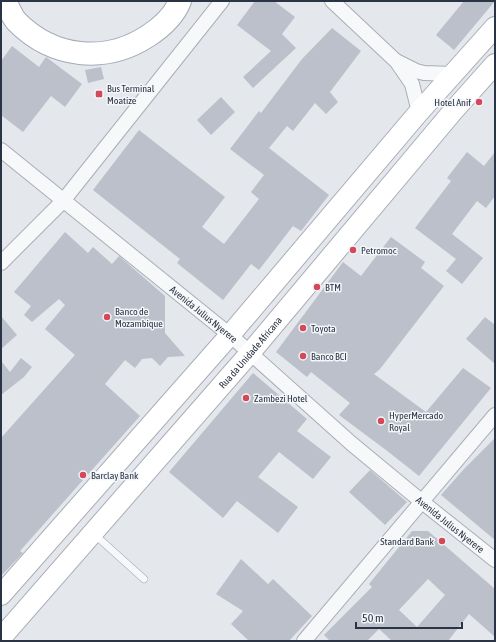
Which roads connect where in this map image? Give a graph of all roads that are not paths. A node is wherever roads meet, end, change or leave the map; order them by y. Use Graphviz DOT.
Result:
graph roads {
  1 [pos="5,1"];
  2 [pos="180,1"];
  3 [pos="222,1"];
  4 [pos="332,1"];
  5 [pos="495,27"];
  6 [pos="397,62"];
  7 [pos="495,64"];
  8 [pos="453,74"];
  9 [pos="419,112"];
  10 [pos="1,150"];
  11 [pos="63,201"];
  12 [pos="1,263"];
  13 [pos="230,336"];
  14 [pos="250,353"];
  15 [pos="495,415"];
  16 [pos="421,501"];
  17 [pos="93,533"];
  18 [pos="495,560"];
  19 [pos="144,578"];
  20 [pos="1,595"];
  21 [pos="1,638"];
  22 [pos="304,641"];
  1 -- 2 [label="main road"];
  3 -- 11 [label="street"];
  4 -- 6 [label="street"];
  5 -- 8 [label="street"];
  6 -- 8 [label="street"];
  6 -- 9 [label="street"];
  7 -- 14 [label="street, Rua da Unidade Africana"];
  8 -- 9 [label="street"];
  9 -- 13 [label="street"];
  10 -- 11 [label="street, Avenida Julius Nyerere"];
  11 -- 12 [label="street"];
  11 -- 13 [label="street, Avenida Julius Nyerere"];
  13 -- 14 [label="street, Avenida Julius Nyerere"];
  13 -- 20 [label="street"];
  14 -- 16 [label="street, Avenida Julius Nyerere"];
  14 -- 17 [label="street, Rua da Unidade Africana"];
  15 -- 16 [label="street"];
  16 -- 18 [label="street, Avenida Julius Nyerere"];
  16 -- 22 [label="street"];
  17 -- 19 [label="lane"];
  17 -- 21 [label="street, Rua da Unidade Africana"];
}
